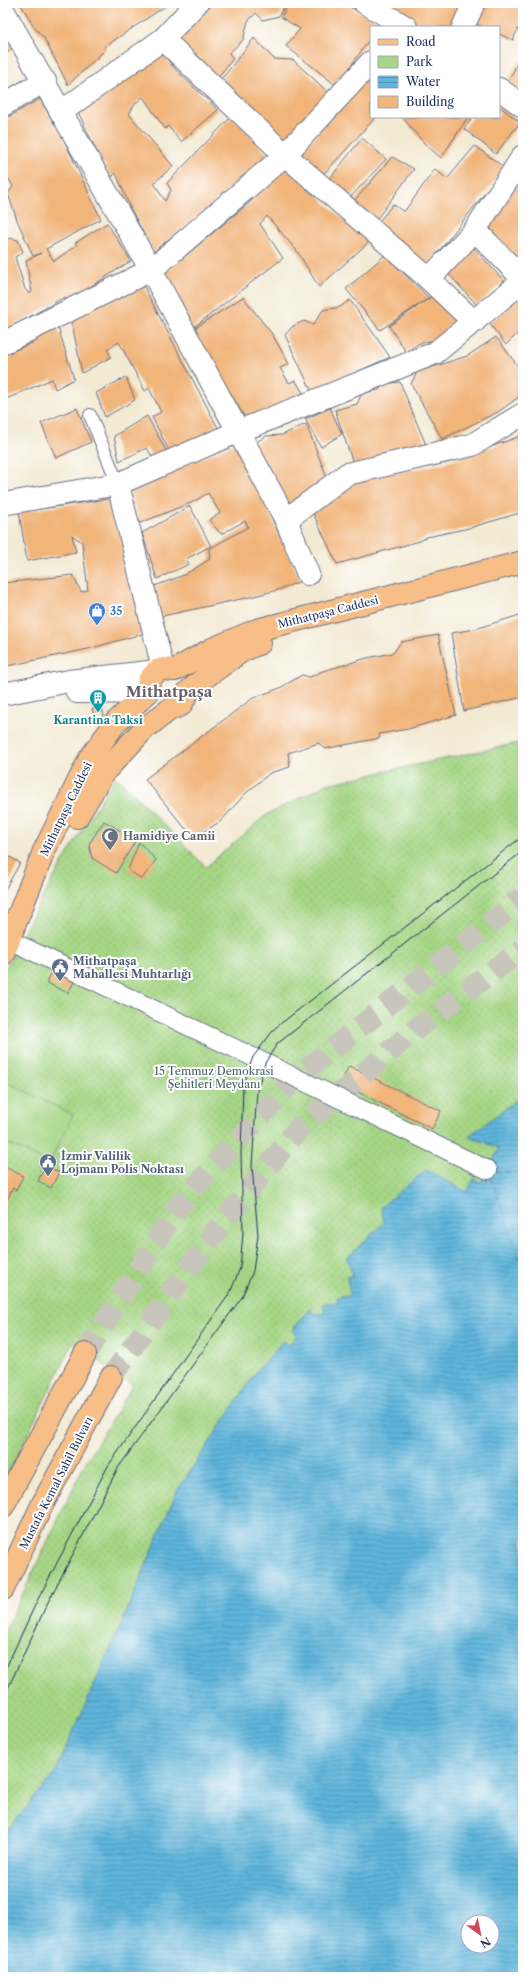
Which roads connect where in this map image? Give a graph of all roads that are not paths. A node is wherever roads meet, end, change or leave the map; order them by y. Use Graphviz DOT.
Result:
graph roads {
  1 [pos="197,3"];
  2 [pos="365,3"];
  3 [pos="474,3"];
  4 [pos="3,10"];
  5 [pos="402,26"];
  6 [pos="463,26"];
  7 [pos="164,39"];
  8 [pos="370,63"];
  9 [pos="44,81"];
  10 [pos="500,90"];
  11 [pos="3,105"];
  12 [pos="523,106"];
  13 [pos="61,112"];
  14 [pos="285,155"];
  15 [pos="523,156"];
  16 [pos="475,230"];
  17 [pos="151,270"];
  18 [pos="429,279"];
  19 [pos="523,280"];
  20 [pos="474,322"];
  21 [pos="3,343"];
  22 [pos="523,414"];
  23 [pos="90,415"];
  24 [pos="237,432"];
  25 [pos="118,484"];
  26 [pos="3,504"];
  27 [pos="286,520"];
  28 [pos="523,562"];
  29 [pos="308,574"];
  30 [pos="440,583"];
  31 [pos="165,670"];
  32 [pos="188,692"];
  33 [pos="147,693"];
  34 [pos="3,694"];
  35 [pos="3,705"];
  36 [pos="169,710"];
  37 [pos="6,947"];
  38 [pos="488,1170"];
  39 [pos="85,1354"];
  40 [pos="111,1378"];
  41 [pos="3,1506"];
  42 [pos="3,1589"];
  1 -- 7 [label="street"];
  2 -- 5 [label="street"];
  3 -- 6 [label="street"];
  4 -- 9 [label="street"];
  7 -- 13 [label="street"];
  7 -- 14 [label="street"];
  8 -- 14 [label="street"];
  9 -- 11 [label="street"];
  9 -- 13 [label="street"];
  10 -- 12 [label="street"];
  13 -- 17 [label="street"];
  14 -- 17 [label="street"];
  14 -- 18 [label="street"];
  15 -- 16 [label="street"];
  16 -- 18 [label="street"];
  16 -- 19 [label="street"];
  17 -- 21 [label="street"];
  17 -- 24 [label="street"];
  18 -- 20 [label="street"];
  19 -- 20 [label="street"];
  20 -- 24 [label="street"];
  22 -- 27 [label="street"];
  23 -- 25 [label="lane"];
  24 -- 25 [label="street"];
  24 -- 27 [label="street"];
  25 -- 26 [label="street"];
  25 -- 31 [label="street"];
  27 -- 29 [label="street"];
  28 -- 30 [label="main road, Mithatpaşa Caddesi"];
  30 -- 31 [label="main road, Mithatpaşa Caddesi"];
  30 -- 32 [label="main road, Mithatpaşa Caddesi"];
  31 -- 32 [label="main road"];
  31 -- 33 [label="main road, Mithatpaşa Caddesi"];
  31 -- 34 [label="street"];
  32 -- 36 [label="main road, Mithatpaşa Caddesi"];
  33 -- 35 [label="street"];
  33 -- 36 [label="main road"];
  33 -- 37 [label="main road, Mithatpaşa Caddesi"];
  36 -- 37 [label="main road, Mithatpaşa Caddesi"];
  37 -- 38 [label="street"];
  39 -- 41 [label="main road"];
  40 -- 42 [label="main road, Mustafa Kemal Sahil Bulvarı"];
}
